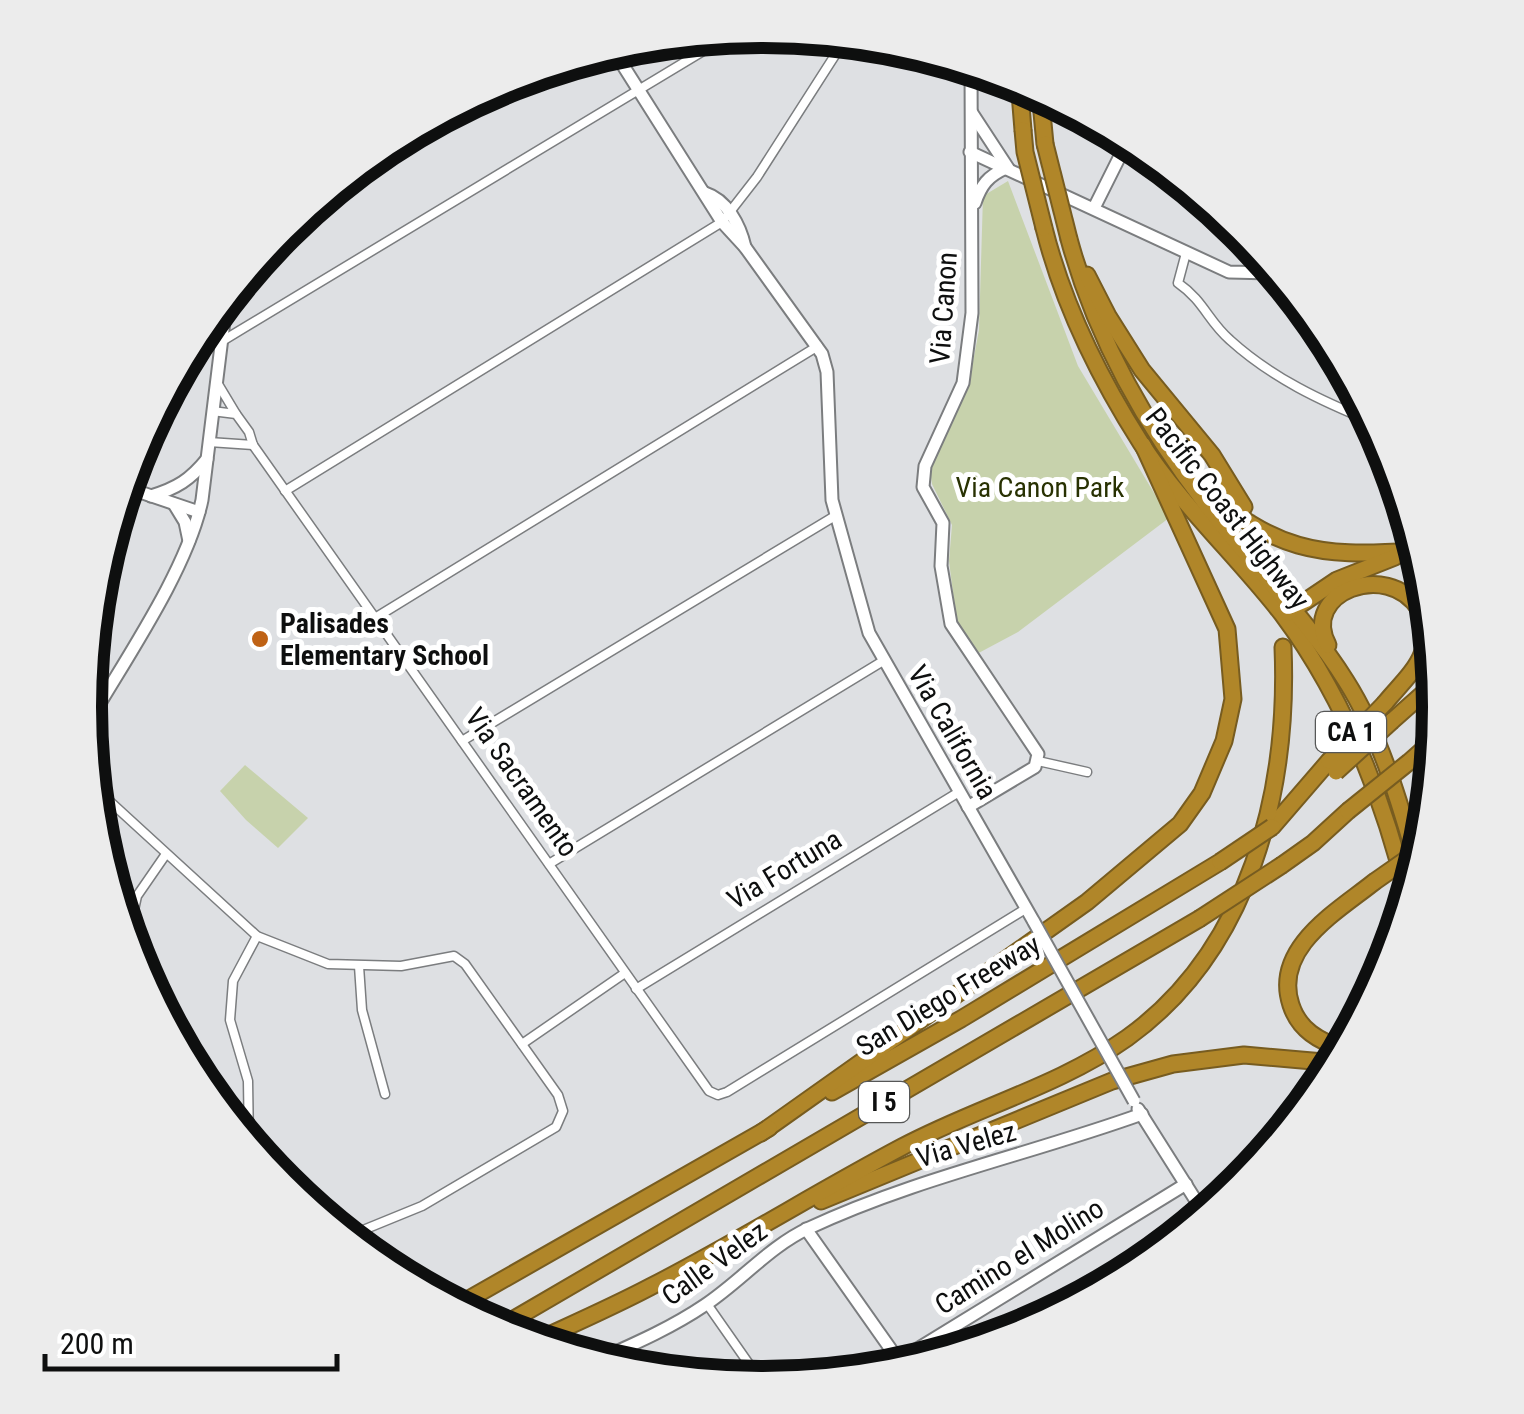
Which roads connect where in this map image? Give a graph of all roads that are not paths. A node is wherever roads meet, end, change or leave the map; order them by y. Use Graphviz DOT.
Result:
graph roads {
  1 [pos="705,50"];
  2 [pos="837,52"];
  3 [pos="622,63"];
  4 [pos="971,81"];
  5 [pos="640,90"];
  6 [pos="1021,101"];
  7 [pos="970,110"];
  8 [pos="1042,111"];
  9 [pos="970,152"];
  10 [pos="1121,154"];
  11 [pos="1007,168"];
  12 [pos="1094,208"];
  13 [pos="972,212"];
  14 [pos="726,218"];
  15 [pos="1069,239"];
  16 [pos="1186,253"];
  17 [pos="1258,273"];
  18 [pos="221,331"];
  19 [pos="219,344"];
  20 [pos="818,346"];
  21 [pos="216,379"];
  22 [pos="212,411"];
  23 [pos="236,414"];
  24 [pos="1352,414"];
  25 [pos="209,442"];
  26 [pos="254,445"];
  27 [pos="1142,445"];
  28 [pos="207,459"];
  29 [pos="1184,472"];
  30 [pos="285,490"];
  31 [pos="138,492"];
  32 [pos="151,496"];
  33 [pos="174,504"];
  34 [pos="1244,507"];
  35 [pos="200,512"];
  36 [pos="835,516"];
  37 [pos="189,541"];
  38 [pos="1403,551"];
  39 [pos="1403,554"];
  40 [pos="1413,602"];
  41 [pos="1289,612"];
  42 [pos="375,618"];
  43 [pos="1284,647"];
  44 [pos="1420,659"];
  45 [pos="884,661"];
  46 [pos="1353,692"];
  47 [pos="1421,695"];
  48 [pos="102,697"];
  49 [pos="462,741"];
  50 [pos="1420,752"];
  51 [pos="1038,761"];
  52 [pos="1333,766"];
  53 [pos="1087,772"];
  54 [pos="959,792"];
  55 [pos="109,801"];
  56 [pos="968,807"];
  57 [pos="1272,827"];
  58 [pos="1409,838"];
  59 [pos="166,854"];
  60 [pos="1403,862"];
  61 [pos="549,864"];
  62 [pos="1400,873"];
  63 [pos="1027,908"];
  64 [pos="134,909"];
  65 [pos="257,936"];
  66 [pos="360,966"];
  67 [pos="625,973"];
  68 [pos="636,989"];
  69 [pos="1329,1043"];
  70 [pos="522,1044"];
  71 [pos="1317,1062"];
  72 [pos="385,1094"];
  73 [pos="1142,1114"];
  74 [pos="249,1120"];
  75 [pos="760,1133"];
  76 [pos="1186,1184"];
  77 [pos="1197,1203"];
  78 [pos="780,1214"];
  79 [pos="806,1229"];
  80 [pos="362,1231"];
  81 [pos="470,1298"];
  82 [pos="707,1304"];
  83 [pos="515,1318"];
  84 [pos="553,1333"];
  85 [pos="932,1344"];
  86 [pos="627,1346"];
  87 [pos="618,1350"];
  88 [pos="894,1353"];
  89 [pos="633,1354"];
  90 [pos="750,1366"];
  1 -- 5 [label="street"];
  2 -- 14 [label="street"];
  3 -- 5 [label="street, Via California"];
  4 -- 7 [label="street, Via Canon"];
  5 -- 14 [label="street, Via California"];
  5 -- 19 [label="street"];
  6 -- 27 [label="highway, Pacific Coast Highway / CA 1, bridge"];
  7 -- 9 [label="street, Via Canon"];
  7 -- 11 [label="street"];
  8 -- 15 [label="highway, Pacific Coast Highway / CA 1, bridge"];
  9 -- 11 [label="street"];
  9 -- 13 [label="street, Via Canon"];
  10 -- 12 [label="street"];
  11 -- 12 [label="street"];
  11 -- 13 [label="street"];
  12 -- 16 [label="street"];
  13 -- 51 [label="street, Via Canon"];
  14 -- 20 [label="street, Via California"];
  14 -- 30 [label="street"];
  15 -- 29 [label="highway, Pacific Coast Highway / CA 1"];
  15 -- 34 [label="highway"];
  16 -- 17 [label="street"];
  16 -- 24 [label="street"];
  18 -- 19 [label="street"];
  19 -- 21 [label="street"];
  20 -- 36 [label="street, Via California"];
  20 -- 42 [label="street"];
  21 -- 22 [label="street"];
  21 -- 23 [label="street, Via Sacramento"];
  22 -- 23 [label="street"];
  22 -- 25 [label="street"];
  23 -- 26 [label="street, Via Sacramento"];
  25 -- 26 [label="street"];
  25 -- 28 [label="street"];
  26 -- 30 [label="street, Via Sacramento"];
  27 -- 41 [label="highway, Pacific Coast Highway / CA 1"];
  27 -- 75 [label="highway"];
  28 -- 32 [label="street"];
  28 -- 35 [label="street"];
  29 -- 38 [label="highway"];
  29 -- 41 [label="highway, Pacific Coast Highway / CA 1"];
  30 -- 42 [label="street, Via Sacramento"];
  31 -- 32 [label="street"];
  32 -- 33 [label="street"];
  33 -- 35 [label="street"];
  33 -- 37 [label="street"];
  35 -- 37 [label="street"];
  36 -- 45 [label="street, Via California"];
  36 -- 49 [label="street"];
  37 -- 48 [label="street"];
  39 -- 41 [label="highway"];
  40 -- 46 [label="highway, bridge"];
  41 -- 46 [label="highway, Pacific Coast Highway / CA 1"];
  41 -- 62 [label="highway, Pacific Coast Highway / CA 1"];
  42 -- 49 [label="street, Via Sacramento"];
  43 -- 78 [label="highway"];
  44 -- 52 [label="highway, bridge"];
  45 -- 54 [label="street, Via California"];
  45 -- 61 [label="street"];
  46 -- 58 [label="highway, Pacific Coast Highway / CA 1"];
  47 -- 52 [label="highway, San Diego Freeway / I 5, bridge"];
  49 -- 61 [label="street, Via Sacramento"];
  50 -- 83 [label="highway, I 5, bridge"];
  51 -- 53 [label="street"];
  51 -- 56 [label="street"];
  52 -- 57 [label="highway, San Diego Freeway / I 5"];
  52 -- 57 [label="highway"];
  54 -- 56 [label="street, Via California"];
  54 -- 68 [label="street, Via Fortuna"];
  55 -- 59 [label="street"];
  56 -- 63 [label="street, Via California"];
  57 -- 75 [label="highway, San Diego Freeway / I 5, bridge"];
  59 -- 64 [label="street"];
  59 -- 65 [label="street"];
  60 -- 69 [label="highway, bridge"];
  61 -- 67 [label="street, Via Sacramento"];
  63 -- 68 [label="street, Via Sacramento"];
  63 -- 73 [label="street, Via California, bridge"];
  65 -- 66 [label="street"];
  65 -- 74 [label="street"];
  66 -- 70 [label="street"];
  66 -- 72 [label="street"];
  67 -- 68 [label="street, Via Sacramento"];
  67 -- 70 [label="street"];
  70 -- 80 [label="street"];
  71 -- 78 [label="highway"];
  73 -- 76 [label="street, Via California"];
  73 -- 79 [label="street, Via Velez"];
  75 -- 81 [label="highway, San Diego Freeway / I 5"];
  76 -- 77 [label="street, Via California"];
  76 -- 85 [label="street, Camino el Molino"];
  78 -- 84 [label="highway"];
  79 -- 82 [label="street, Calle Velez"];
  79 -- 88 [label="street"];
  82 -- 86 [label="street, Calle Velez"];
  82 -- 90 [label="street"];
  86 -- 87 [label="street, Calle Velez"];
  86 -- 89 [label="street"];
}
